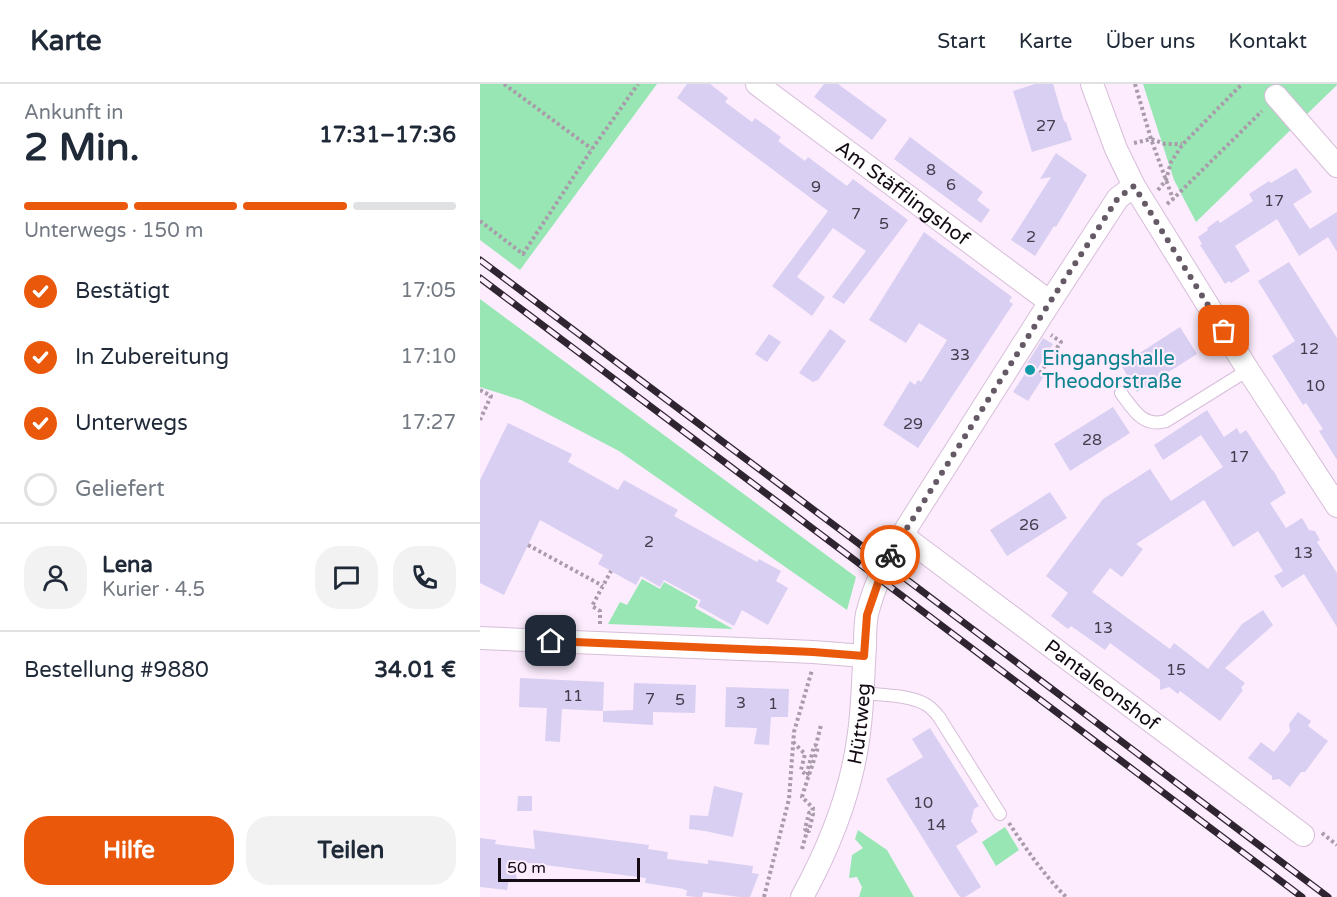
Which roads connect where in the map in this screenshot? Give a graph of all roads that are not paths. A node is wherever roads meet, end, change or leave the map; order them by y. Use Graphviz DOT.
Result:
graph roads {
  1 [pos="757,84"];
  2 [pos="1092,84"];
  3 [pos="1276,96"];
  4 [pos="1337,166"];
  5 [pos="1144,202"];
  6 [pos="1050,302"];
  7 [pos="1248,370"];
  8 [pos="1121,393"];
  9 [pos="1337,506"];
  10 [pos="902,534"];
  11 [pos="480,638"];
  12 [pos="864,656"];
  13 [pos="863,693"];
  14 [pos="1000,814"];
  15 [pos="1303,835"];
  16 [pos="802,897"];
  1 -- 6 [label="street, Am Stäfflingshof"];
  2 -- 5 [label="street"];
  3 -- 4 [label="street"];
  5 -- 6 [label="street, Hüttweg"];
  5 -- 7 [label="street"];
  6 -- 10 [label="street, Hüttweg"];
  7 -- 8 [label="lane"];
  7 -- 9 [label="street"];
  10 -- 12 [label="street, Hüttweg"];
  10 -- 15 [label="street, Pantaleonshof"];
  11 -- 12 [label="street"];
  12 -- 13 [label="street, Hüttweg"];
  13 -- 14 [label="lane"];
  13 -- 16 [label="street, Hüttweg"];
}
